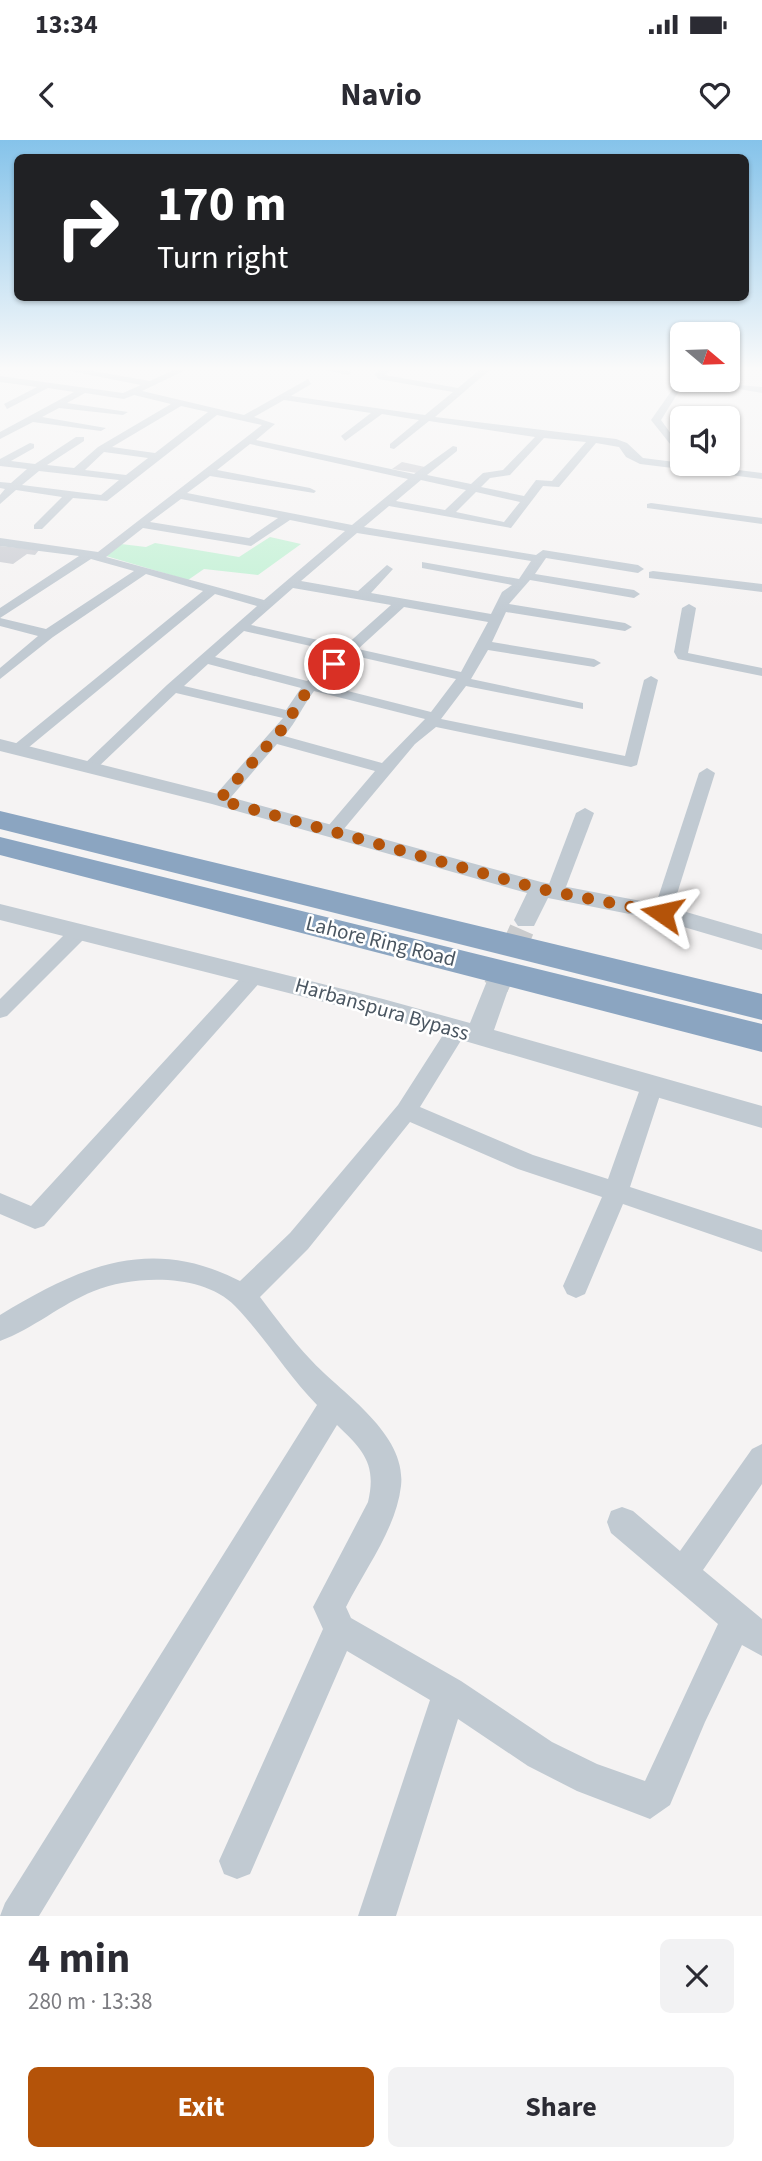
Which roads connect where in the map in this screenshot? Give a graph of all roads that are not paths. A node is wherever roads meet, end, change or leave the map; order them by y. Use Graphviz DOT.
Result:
graph roads {
  1 [pos="23,450"];
  2 [pos="64,450"];
  3 [pos="101,450"];
  4 [pos="109,450"];
  5 [pos="166,450"];
  6 [pos="237,450"];
  7 [pos="291,450"];
  8 [pos="452,450"];
  9 [pos="528,450"];
  10 [pos="585,450"];
  11 [pos="626,450"];
  12 [pos="158,456"];
  13 [pos="0,463"];
  14 [pos="670,463"];
  15 [pos="37,469"];
  16 [pos="208,472"];
  17 [pos="75,473"];
  18 [pos="740,473"];
  19 [pos="762,476"];
  20 [pos="418,477"];
  21 [pos="128,478"];
  22 [pos="0,485"];
  23 [pos="14,487"];
  24 [pos="474,488"];
  25 [pos="310,491"];
  26 [pos="72,493"];
  27 [pos="179,495"];
  28 [pos="527,500"];
  29 [pos="0,501"];
  30 [pos="386,502"];
  31 [pos="651,506"];
  32 [pos="287,517"];
  33 [pos="762,521"];
  34 [pos="141,524"];
  35 [pos="448,526"];
  36 [pos="38,527"];
  37 [pos="354,528"];
  38 [pos="391,536"];
  39 [pos="0,542"];
  40 [pos="374,548"];
  41 [pos="95,555"];
  42 [pos="539,559"];
  43 [pos="426,565"];
  44 [pos="387,569"];
  45 [pos="638,569"];
  46 [pos="144,570"];
  47 [pos="653,575"];
  48 [pos="524,579"];
  49 [pos="289,583"];
  50 [pos="762,588"];
  51 [pos="211,591"];
  52 [pos="634,594"];
  53 [pos="361,596"];
  54 [pos="401,603"];
  55 [pos="265,604"];
  56 [pos="689,608"];
  57 [pos="497,613"];
  58 [pos="0,614"];
  59 [pos="0,622"];
  60 [pos="240,626"];
  61 [pos="625,627"];
  62 [pos="48,634"];
  63 [pos="483,645"];
  64 [pos="349,651"];
  65 [pos="204,659"];
  66 [pos="594,663"];
  67 [pos="762,672"];
  68 [pos="0,675"];
  69 [pos="463,679"];
  70 [pos="651,680"];
  71 [pos="312,685"];
  72 [pos="172,688"];
  73 [pos="578,706"];
  74 [pos="293,716"];
  75 [pos="433,719"];
  76 [pos="273,738"];
  77 [pos="8,747"];
  78 [pos="90,766"];
  79 [pos="386,769"];
  80 [pos="707,773"];
  81 [pos="219,800"];
  82 [pos="585,813"];
  83 [pos="0,820"];
  84 [pos="332,832"];
  85 [pos="0,846"];
  86 [pos="547,891"];
  87 [pos="0,912"];
  88 [pos="662,913"];
  89 [pos="526,920"];
  90 [pos="80,931"];
  91 [pos="762,942"];
  92 [pos="255,975"];
  93 [pos="496,987"];
  94 [pos="762,1007"];
  95 [pos="0,1011"];
  96 [pos="468,1033"];
  97 [pos="762,1038"];
  98 [pos="652,1086"];
  99 [pos="406,1111"];
  100 [pos="762,1117"];
  101 [pos="615,1194"];
  102 [pos="0,1203"];
  103 [pos="762,1241"];
  104 [pos="576,1286"];
  105 [pos="243,1296"];
  106 [pos="0,1329"];
  107 [pos="334,1403"];
  108 [pos="762,1459"];
  109 [pos="622,1522"];
  110 [pos="683,1573"];
  111 [pos="340,1629"];
  112 [pos="750,1630"];
  113 [pos="449,1693"];
  114 [pos="237,1861"];
  115 [pos="18,1916"];
  116 [pos="377,1916"];
  1 -- 13 [label="street"];
  2 -- 15 [label="street"];
  3 -- 17 [label="street"];
  4 -- 12 [label="street"];
  5 -- 12 [label="street"];
  6 -- 16 [label="street"];
  7 -- 20 [label="street"];
  8 -- 20 [label="street"];
  9 -- 24 [label="street"];
  10 -- 28 [label="street"];
  11 -- 14 [label="street"];
  12 -- 21 [label="street"];
  13 -- 15 [label="street"];
  15 -- 17 [label="street"];
  15 -- 23 [label="street"];
  16 -- 25 [label="street"];
  16 -- 27 [label="street"];
  17 -- 21 [label="street"];
  18 -- 19 [label="street"];
  20 -- 24 [label="street"];
  20 -- 30 [label="street"];
  21 -- 26 [label="street"];
  22 -- 23 [label="street"];
  23 -- 26 [label="street"];
  23 -- 29 [label="street"];
  24 -- 28 [label="street"];
  24 -- 35 [label="street"];
  26 -- 36 [label="street"];
  27 -- 32 [label="street"];
  27 -- 34 [label="street"];
  28 -- 35 [label="street"];
  30 -- 35 [label="street"];
  30 -- 37 [label="street"];
  31 -- 33 [label="street"];
  32 -- 34 [label="street"];
  32 -- 37 [label="street"];
  34 -- 41 [label="street"];
  35 -- 38 [label="street"];
  35 -- 42 [label="street"];
  37 -- 38 [label="street"];
  37 -- 49 [label="street"];
  38 -- 40 [label="street"];
  39 -- 41 [label="street"];
  41 -- 46 [label="street"];
  41 -- 58 [label="street"];
  42 -- 45 [label="street"];
  42 -- 48 [label="street"];
  43 -- 48 [label="street"];
  44 -- 53 [label="street"];
  46 -- 51 [label="street"];
  46 -- 62 [label="street"];
  47 -- 50 [label="street"];
  48 -- 52 [label="street"];
  48 -- 57 [label="street"];
  49 -- 53 [label="street"];
  49 -- 55 [label="street"];
  51 -- 55 [label="street"];
  51 -- 77 [label="street"];
  53 -- 54 [label="street"];
  54 -- 57 [label="street"];
  54 -- 64 [label="street"];
  55 -- 60 [label="street"];
  56 -- 67 [label="street"];
  57 -- 61 [label="street"];
  57 -- 63 [label="street"];
  59 -- 62 [label="street"];
  60 -- 64 [label="street"];
  60 -- 65 [label="street"];
  62 -- 68 [label="street"];
  63 -- 66 [label="street"];
  63 -- 69 [label="street"];
  64 -- 69 [label="street"];
  64 -- 71 [label="street"];
  65 -- 71 [label="street"];
  65 -- 72 [label="street"];
  69 -- 73 [label="street"];
  69 -- 75 [label="street"];
  70 -- 75 [label="street"];
  71 -- 74 [label="street"];
  71 -- 75 [label="street"];
  72 -- 74 [label="street"];
  72 -- 78 [label="street"];
  74 -- 76 [label="street"];
  75 -- 79 [label="street"];
  76 -- 79 [label="street"];
  76 -- 81 [label="street"];
  77 -- 78 [label="street"];
  78 -- 81 [label="street"];
  79 -- 84 [label="street"];
  80 -- 88 [label="street"];
  81 -- 84 [label="street"];
  82 -- 86 [label="street"];
  83 -- 94 [label="highway, Lahore Ring Road"];
  84 -- 86 [label="street"];
  85 -- 97 [label="highway, Lahore Ring Road"];
  86 -- 88 [label="street"];
  86 -- 89 [label="street"];
  87 -- 90 [label="street, Harbanspura Bypass"];
  88 -- 91 [label="street"];
  90 -- 92 [label="street, Harbanspura Bypass"];
  90 -- 95 [label="street"];
  92 -- 96 [label="street, Harbanspura Bypass"];
  92 -- 102 [label="street"];
  93 -- 96 [label="street"];
  96 -- 98 [label="street, Harbanspura Bypass"];
  96 -- 99 [label="street"];
  98 -- 100 [label="street, Harbanspura Bypass"];
  98 -- 101 [label="street"];
  99 -- 101 [label="street"];
  99 -- 105 [label="street"];
  101 -- 103 [label="street"];
  101 -- 104 [label="street"];
  105 -- 106 [label="street"];
  105 -- 107 [label="street"];
  107 -- 111 [label="street"];
  107 -- 115 [label="street"];
  108 -- 110 [label="street"];
  109 -- 110 [label="street"];
  110 -- 112 [label="street"];
  111 -- 113 [label="street"];
  111 -- 114 [label="street"];
  112 -- 113 [label="street"];
  113 -- 116 [label="street"];
}
